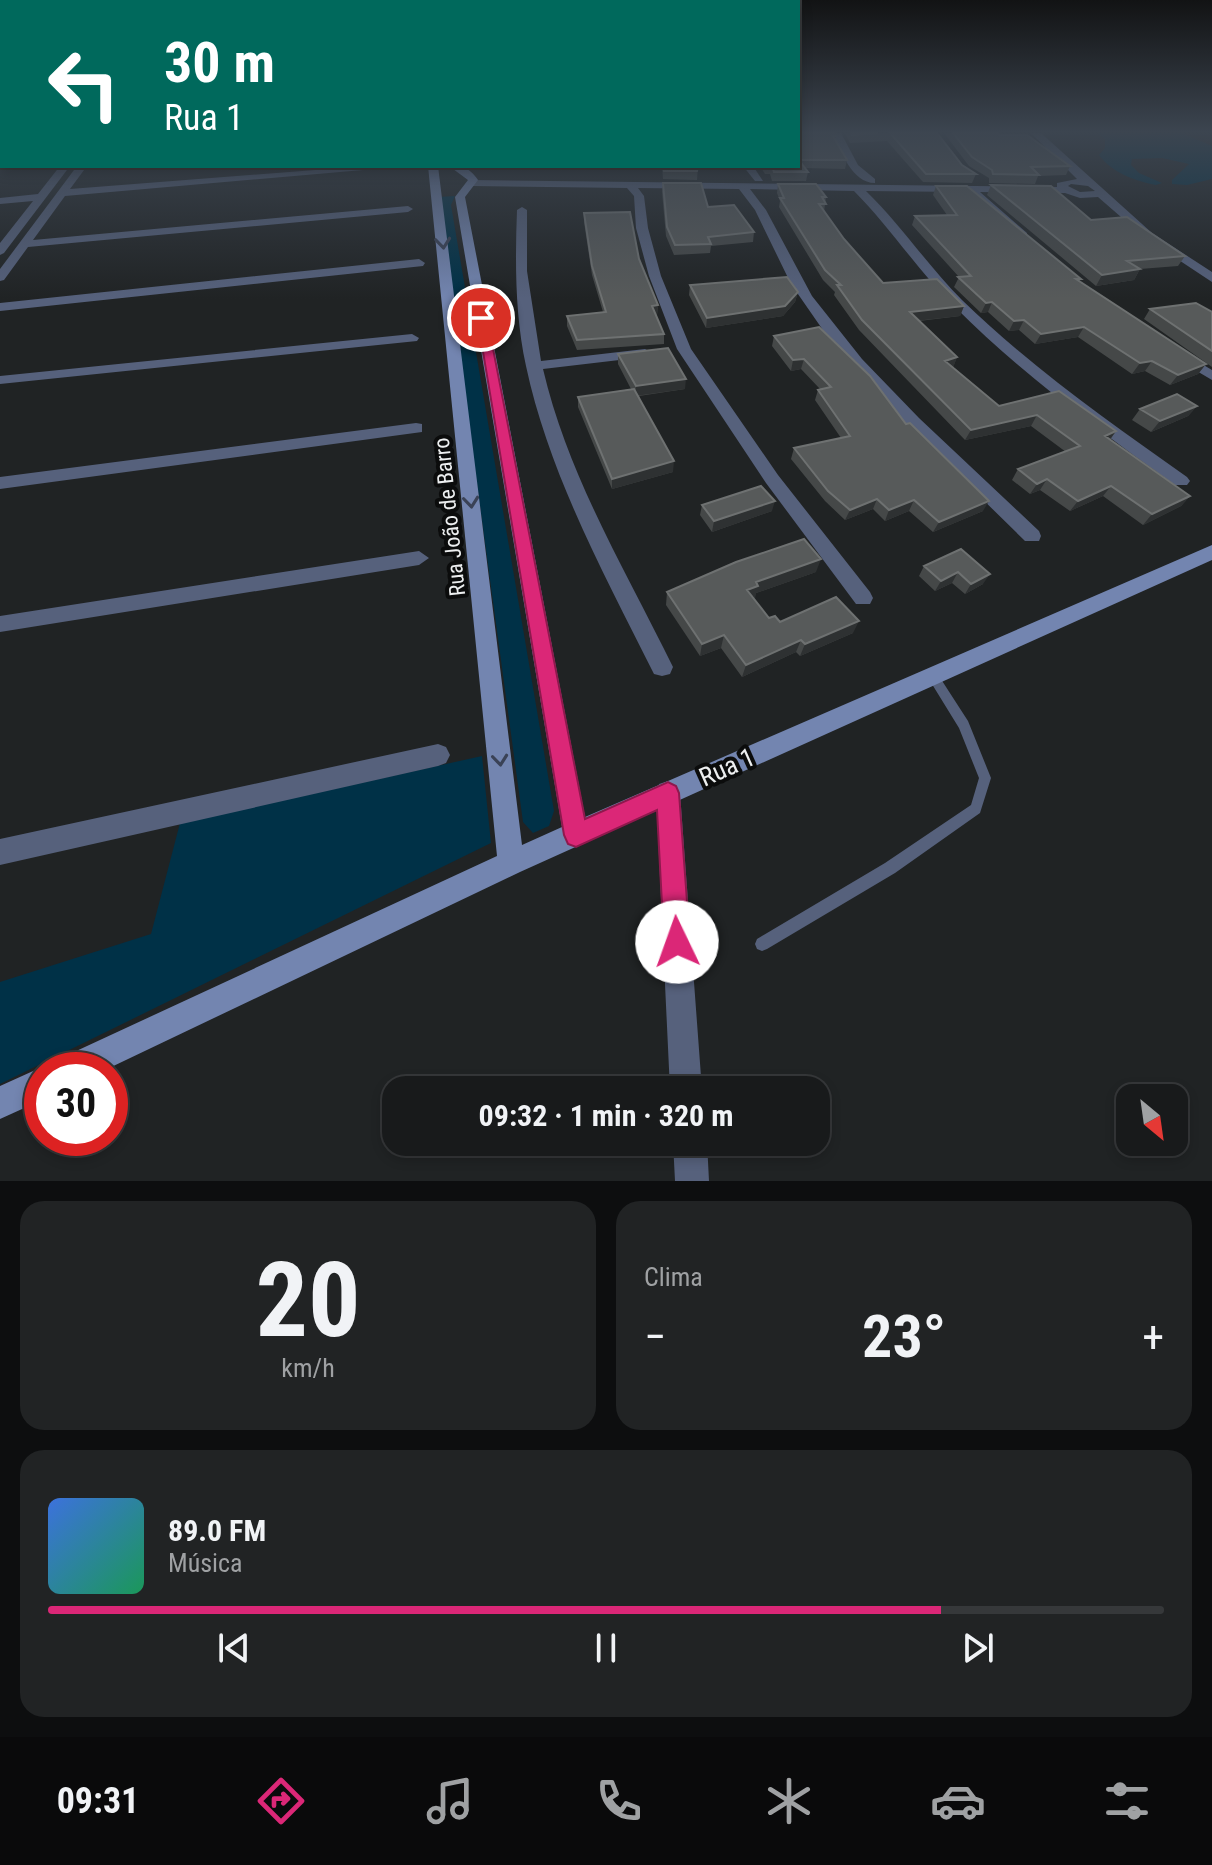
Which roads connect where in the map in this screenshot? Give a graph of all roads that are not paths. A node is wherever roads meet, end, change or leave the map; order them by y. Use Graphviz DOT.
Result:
graph roads {
  1 [pos="47,188"];
  2 [pos="66,188"];
  3 [pos="125,188"];
  4 [pos="436,188"];
  5 [pos="444,188"];
  6 [pos="461,188"];
  7 [pos="634,188"];
  8 [pos="653,188"];
  9 [pos="758,188"];
  10 [pos="858,188"];
  11 [pos="872,188"];
  12 [pos="969,188"];
  13 [pos="982,188"];
  14 [pos="1083,188"];
  15 [pos="1099,188"];
  16 [pos="640,189"];
  17 [pos="63,193"];
  18 [pos="437,193"];
  19 [pos="1096,195"];
  20 [pos="37,200"];
  21 [pos="0,201"];
  22 [pos="874,204"];
  23 [pos="991,204"];
  24 [pos="408,209"];
  25 [pos="49,210"];
  26 [pos="522,210"];
  27 [pos="26,217"];
  28 [pos="37,227"];
  29 [pos="1030,242"];
  30 [pos="25,244"];
  31 [pos="2,247"];
  32 [pos="419,263"];
  33 [pos="0,277"];
  34 [pos="1212,278"];
  35 [pos="0,307"];
  36 [pos="412,338"];
  37 [pos="1160,342"];
  38 [pos="669,351"];
  39 [pos="533,366"];
  40 [pos="1212,376"];
  41 [pos="0,380"];
  42 [pos="416,428"];
  43 [pos="1181,481"];
  44 [pos="0,483"];
  45 [pos="1032,536"];
  46 [pos="1212,552"];
  47 [pos="419,558"];
  48 [pos="863,598"];
  49 [pos="0,624"];
  50 [pos="662,667"];
  51 [pos="933,676"];
  52 [pos="438,755"];
  53 [pos="668,793"];
  54 [pos="576,835"];
  55 [pos="0,852"];
  56 [pos="511,863"];
  57 [pos="762,944"];
  58 [pos="108,1052"];
  59 [pos="685,1076"];
  60 [pos="24,1092"];
  61 [pos="0,1103"];
  62 [pos="691,1156"];
  63 [pos="692,1181"];
  1 -- 20 [label="street"];
  2 -- 17 [label="street"];
  3 -- 17 [label="street"];
  4 -- 18 [label="street, Rua João de Barro"];
  5 -- 18 [label="street"];
  6 -- 54 [label="street"];
  7 -- 16 [label="street"];
  8 -- 16 [label="street"];
  9 -- 45 [label="street"];
  10 -- 22 [label="street"];
  11 -- 22 [label="street"];
  12 -- 23 [label="street"];
  13 -- 23 [label="street"];
  14 -- 19 [label="street"];
  15 -- 19 [label="street"];
  16 -- 38 [label="street"];
  17 -- 25 [label="street"];
  18 -- 56 [label="street, Rua João de Barro, one-way"];
  19 -- 34 [label="street"];
  20 -- 21 [label="street"];
  20 -- 25 [label="street"];
  20 -- 27 [label="street"];
  22 -- 43 [label="street"];
  23 -- 29 [label="street"];
  24 -- 30 [label="street"];
  25 -- 28 [label="street"];
  26 -- 39 [label="street"];
  27 -- 28 [label="street"];
  27 -- 31 [label="street"];
  28 -- 30 [label="street"];
  30 -- 33 [label="street"];
  32 -- 35 [label="street"];
  36 -- 41 [label="street"];
  37 -- 40 [label="street"];
  38 -- 39 [label="street"];
  38 -- 48 [label="street"];
  39 -- 50 [label="street"];
  42 -- 44 [label="street"];
  46 -- 51 [label="street, Rua 1"];
  47 -- 49 [label="street"];
  51 -- 53 [label="street, Rua 1"];
  51 -- 57 [label="lane"];
  52 -- 55 [label="street"];
  53 -- 54 [label="street, Rua 1"];
  53 -- 59 [label="street"];
  54 -- 56 [label="street, Rua 1"];
  56 -- 58 [label="street, Rua 1"];
  60 -- 61 [label="street"];
  62 -- 63 [label="street"];
}
